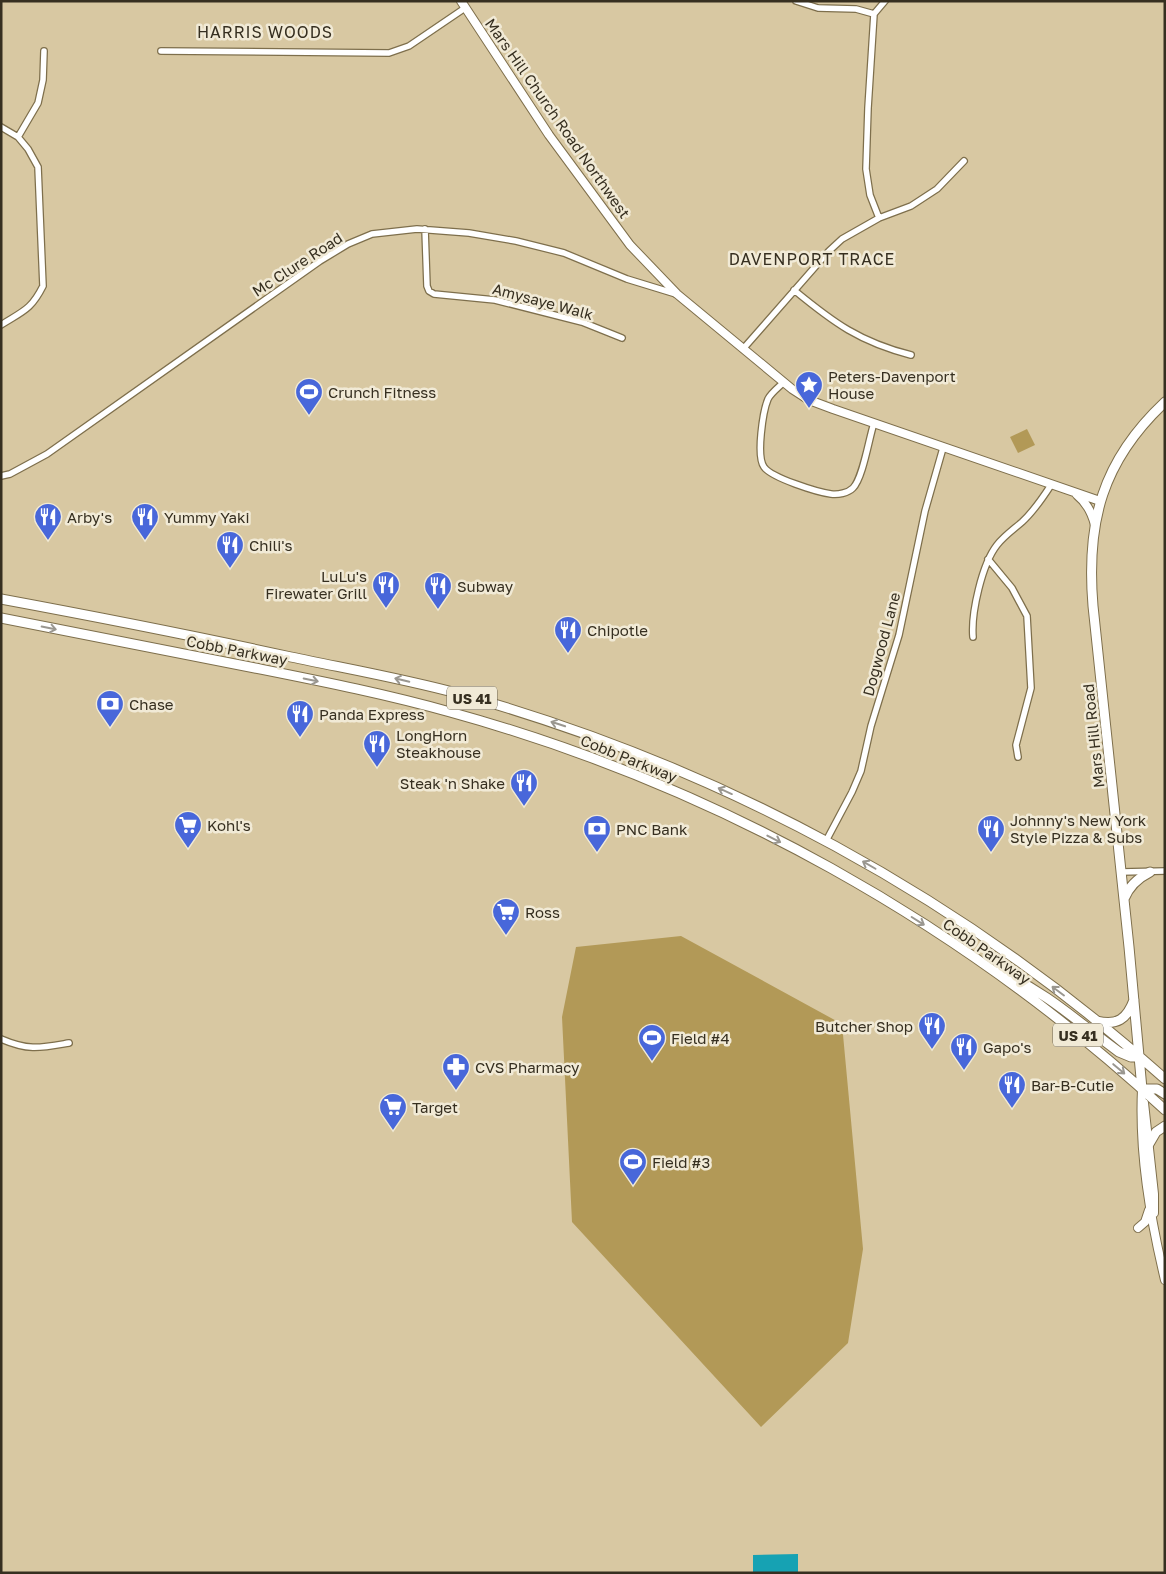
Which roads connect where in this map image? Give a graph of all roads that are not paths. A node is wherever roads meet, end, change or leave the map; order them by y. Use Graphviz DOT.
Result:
graph roads {
  1 [pos="796,1"];
  2 [pos="886,1"];
  3 [pos="463,5"];
  4 [pos="874,14"];
  5 [pos="44,51"];
  6 [pos="161,51"];
  7 [pos="1,127"];
  8 [pos="18,137"];
  9 [pos="964,161"];
  10 [pos="879,218"];
  11 [pos="425,229"];
  12 [pos="794,290"];
  13 [pos="677,294"];
  14 [pos="1,325"];
  15 [pos="622,338"];
  16 [pos="744,349"];
  17 [pos="911,355"];
  18 [pos="784,382"];
  19 [pos="1165,402"];
  20 [pos="874,423"];
  21 [pos="943,448"];
  22 [pos="1,476"];
  23 [pos="1051,485"];
  24 [pos="1073,492"];
  25 [pos="1100,501"];
  26 [pos="1095,525"];
  27 [pos="988,559"];
  28 [pos="1,599"];
  29 [pos="1,618"];
  30 [pos="973,637"];
  31 [pos="1018,757"];
  32 [pos="826,841"];
  33 [pos="1165,870"];
  34 [pos="1121,872"];
  35 [pos="1150,872"];
  36 [pos="1124,899"];
  37 [pos="980,962"];
  38 [pos="1134,1000"];
  39 [pos="1096,1021"];
  40 [pos="1,1039"];
  41 [pos="69,1042"];
  42 [pos="1140,1057"];
  43 [pos="1165,1079"];
  44 [pos="1142,1089"];
  45 [pos="1165,1094"];
  46 [pos="1165,1110"];
  47 [pos="1165,1126"];
  48 [pos="1150,1144"];
  49 [pos="1149,1210"];
  50 [pos="1154,1227"];
  51 [pos="1138,1228"];
  52 [pos="1165,1280"];
  1 -- 4 [label="street"];
  2 -- 4 [label="street"];
  3 -- 6 [label="street"];
  3 -- 13 [label="street, Mars Hill Church Road Northwest"];
  4 -- 10 [label="street"];
  5 -- 8 [label="street"];
  7 -- 8 [label="street"];
  8 -- 14 [label="street"];
  9 -- 10 [label="street"];
  10 -- 12 [label="street"];
  11 -- 13 [label="street, Mc Clure Road"];
  11 -- 15 [label="street, Amysaye Walk"];
  11 -- 22 [label="street, Mc Clure Road"];
  12 -- 16 [label="street"];
  12 -- 17 [label="street"];
  13 -- 16 [label="street, Mars Hill Church Road Northwest"];
  16 -- 18 [label="street, Mars Hill Church Road Northwest"];
  18 -- 20 [label="street, Mars Hill Church Road Northwest"];
  18 -- 20 [label="street"];
  19 -- 25 [label="main road, Mars Hill Road"];
  20 -- 21 [label="street, Mars Hill Church Road Northwest"];
  21 -- 23 [label="street, Mars Hill Church Road Northwest"];
  21 -- 32 [label="street, Dogwood Lane"];
  23 -- 24 [label="street, Mars Hill Church Road Northwest"];
  23 -- 27 [label="street"];
  24 -- 25 [label="street, Mars Hill Church Road Northwest"];
  24 -- 26 [label="street"];
  25 -- 26 [label="main road, Mars Hill Road"];
  26 -- 34 [label="main road, Mars Hill Road"];
  27 -- 30 [label="street"];
  27 -- 31 [label="street"];
  32 -- 28 [label="main road, Cobb Parkway / US 41, one-way"];
  29 -- 37 [label="main road, Cobb Parkway / US 41, one-way"];
  39 -- 32 [label="main road, Cobb Parkway / US 41, one-way"];
  33 -- 35 [label="street"];
  34 -- 35 [label="street"];
  34 -- 36 [label="main road, Mars Hill Road"];
  35 -- 36 [label="main road"];
  36 -- 38 [label="main road, Mars Hill Road"];
  37 -- 42 [label="main road"];
  37 -- 44 [label="main road, Cobb Parkway / US 41, one-way"];
  38 -- 39 [label="main road"];
  38 -- 42 [label="main road, Mars Hill Road"];
  39 -- 42 [label="main road, Cobb Parkway / US 41"];
  40 -- 41 [label="street"];
  42 -- 43 [label="main road, Cobb Parkway / US 41"];
  42 -- 44 [label="main road, Mars Hill Road"];
  44 -- 45 [label="main road"];
  44 -- 46 [label="main road, Cobb Parkway / US 41"];
  44 -- 48 [label="street"];
  44 -- 49 [label="street"];
  47 -- 48 [label="main road"];
  48 -- 50 [label="street"];
  49 -- 50 [label="street"];
  49 -- 51 [label="street"];
  50 -- 52 [label="street"];
}
